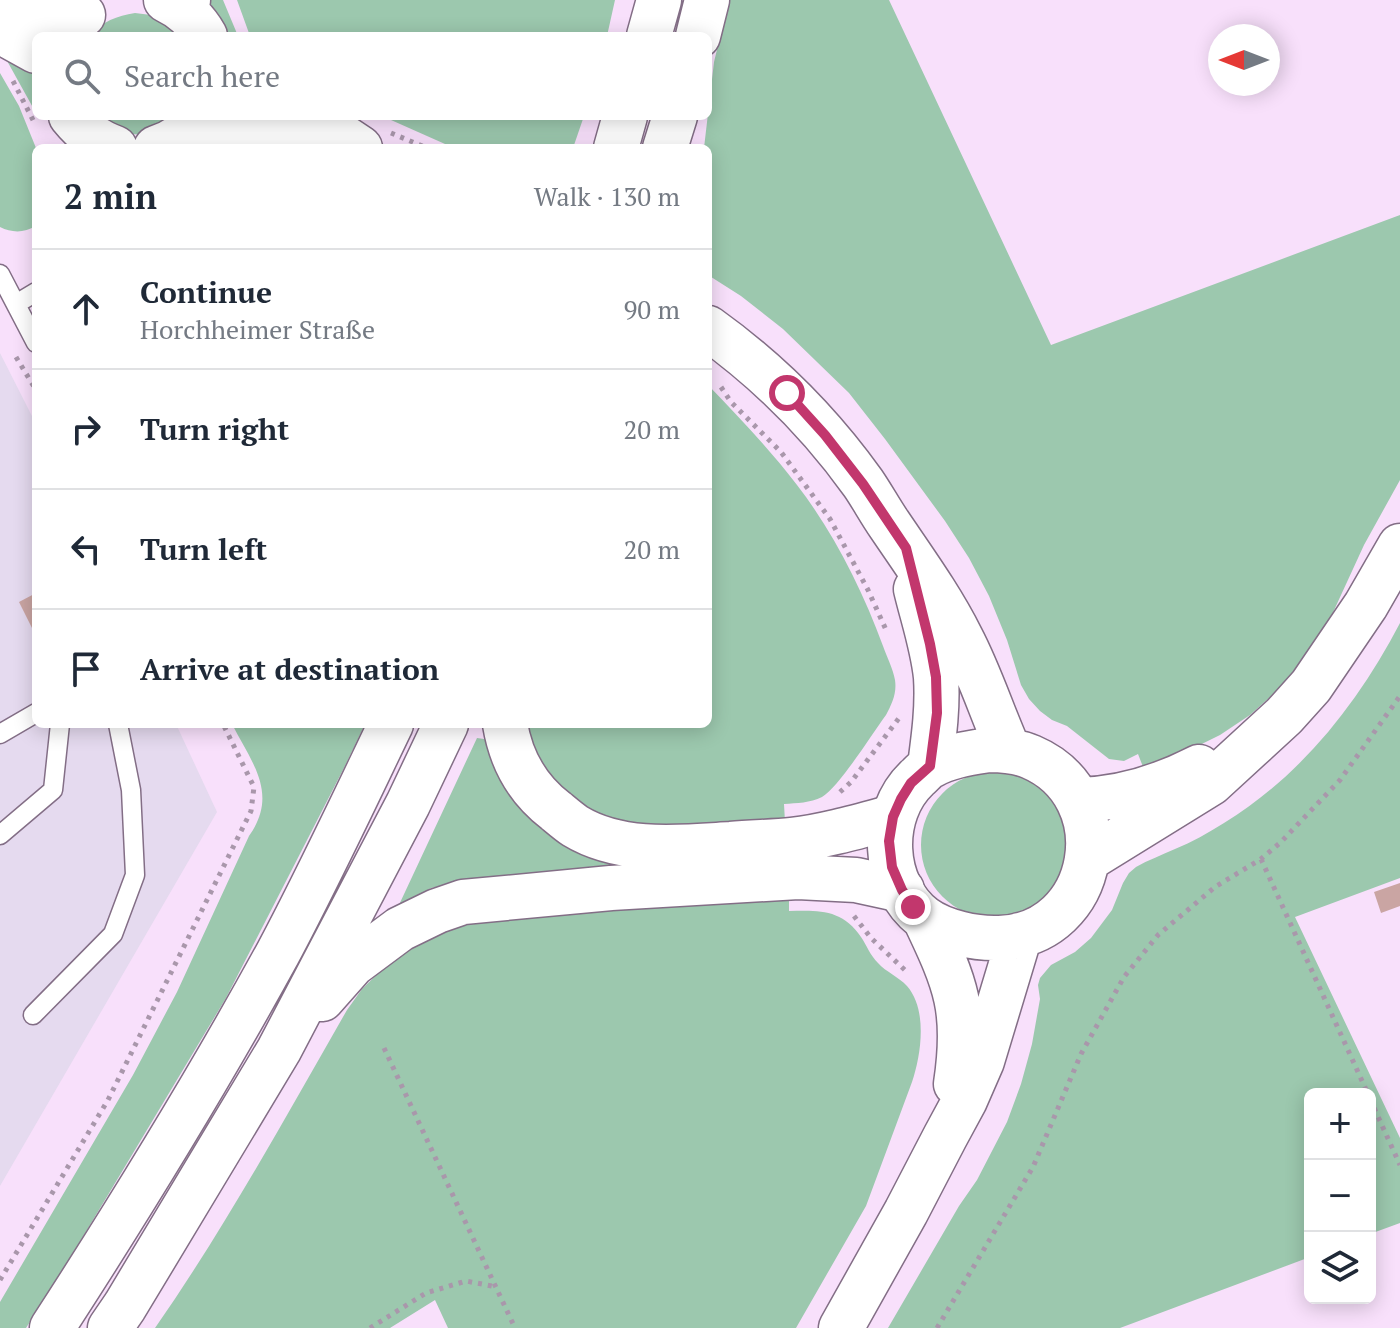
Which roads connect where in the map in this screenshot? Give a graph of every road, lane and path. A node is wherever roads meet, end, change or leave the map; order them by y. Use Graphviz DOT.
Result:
graph roads {
  1 [pos="15,0"];
  2 [pos="649,0"];
  3 [pos="659,0"];
  4 [pos="707,0"];
  5 [pos="86,17"];
  6 [pos="649,32"];
  7 [pos="650,32"];
  8 [pos="699,32"];
  9 [pos="14,50"];
  10 [pos="32,74"];
  11 [pos="198,120"];
  12 [pos="202,120"];
  13 [pos="299,120"];
  14 [pos="624,120"];
  15 [pos="674,120"];
  16 [pos="166,144"];
  17 [pos="279,144"];
  18 [pos="354,144"];
  19 [pos="617,144"];
  20 [pos="666,144"];
  21 [pos="0,274"];
  22 [pos="32,294"];
  23 [pos="16,304"];
  24 [pos="712,331"];
  25 [pos="32,335"];
  26 [pos="1400,546"];
  27 [pos="906,548"];
  28 [pos="1400,696"];
  29 [pos="32,715"];
  30 [pos="60,728"];
  31 [pos="119,728"];
  32 [pos="225,728"];
  33 [pos="389,728"];
  34 [pos="444,728"];
  35 [pos="506,728"];
  36 [pos="0,734"];
  37 [pos="1262,735"];
  38 [pos="1009,751"];
  39 [pos="930,766"];
  40 [pos="1078,800"];
  41 [pos="893,817"];
  42 [pos="0,835"];
  43 [pos="1088,859"];
  44 [pos="1261,859"];
  45 [pos="914,904"];
  46 [pos="1020,935"];
  47 [pos="33,1015"];
  48 [pos="384,1048"];
  49 [pos="279,1050"];
  50 [pos="1365,1088"];
  51 [pos="1376,1112"];
  52 [pos="945,1137"];
  53 [pos="1400,1165"];
  54 [pos="0,1280"];
  55 [pos="497,1287"];
  56 [pos="52,1328"];
  57 [pos="110,1328"];
  58 [pos="370,1328"];
  59 [pos="515,1328"];
  60 [pos="841,1328"];
  61 [pos="937,1328"];
  1 -- 5 [label="main road"];
  2 -- 6 [label="main road"];
  3 -- 7 [label="main road"];
  4 -- 8 [label="main road"];
  9 -- 10 [label="path"];
  11 -- 16 [label="main road"];
  12 -- 17 [label="main road"];
  13 -- 18 [label="main road"];
  14 -- 19 [label="main road"];
  15 -- 20 [label="main road"];
  21 -- 23 [label="lane"];
  22 -- 23 [label="lane"];
  23 -- 25 [label="lane"];
  24 -- 27 [label="main road"];
  26 -- 37 [label="main road"];
  27 -- 38 [label="main road"];
  27 -- 39 [label="main road"];
  28 -- 44 [label="path"];
  29 -- 36 [label="lane"];
  30 -- 42 [label="lane"];
  31 -- 47 [label="lane"];
  32 -- 54 [label="path"];
  33 -- 56 [label="main road"];
  34 -- 49 [label="main road"];
  35 -- 41 [label="main road"];
  37 -- 40 [label="main road"];
  37 -- 43 [label="main road"];
  38 -- 39 [label="main road"];
  38 -- 40 [label="main road"];
  39 -- 41 [label="main road"];
  40 -- 43 [label="main road"];
  41 -- 45 [label="main road"];
  43 -- 46 [label="main road"];
  44 -- 50 [label="path"];
  44 -- 61 [label="path"];
  45 -- 46 [label="main road"];
  45 -- 49 [label="main road"];
  45 -- 52 [label="main road"];
  46 -- 52 [label="main road"];
  48 -- 55 [label="path"];
  49 -- 57 [label="main road"];
  51 -- 53 [label="path"];
  52 -- 60 [label="main road"];
  55 -- 58 [label="path"];
  55 -- 59 [label="path"];
}
